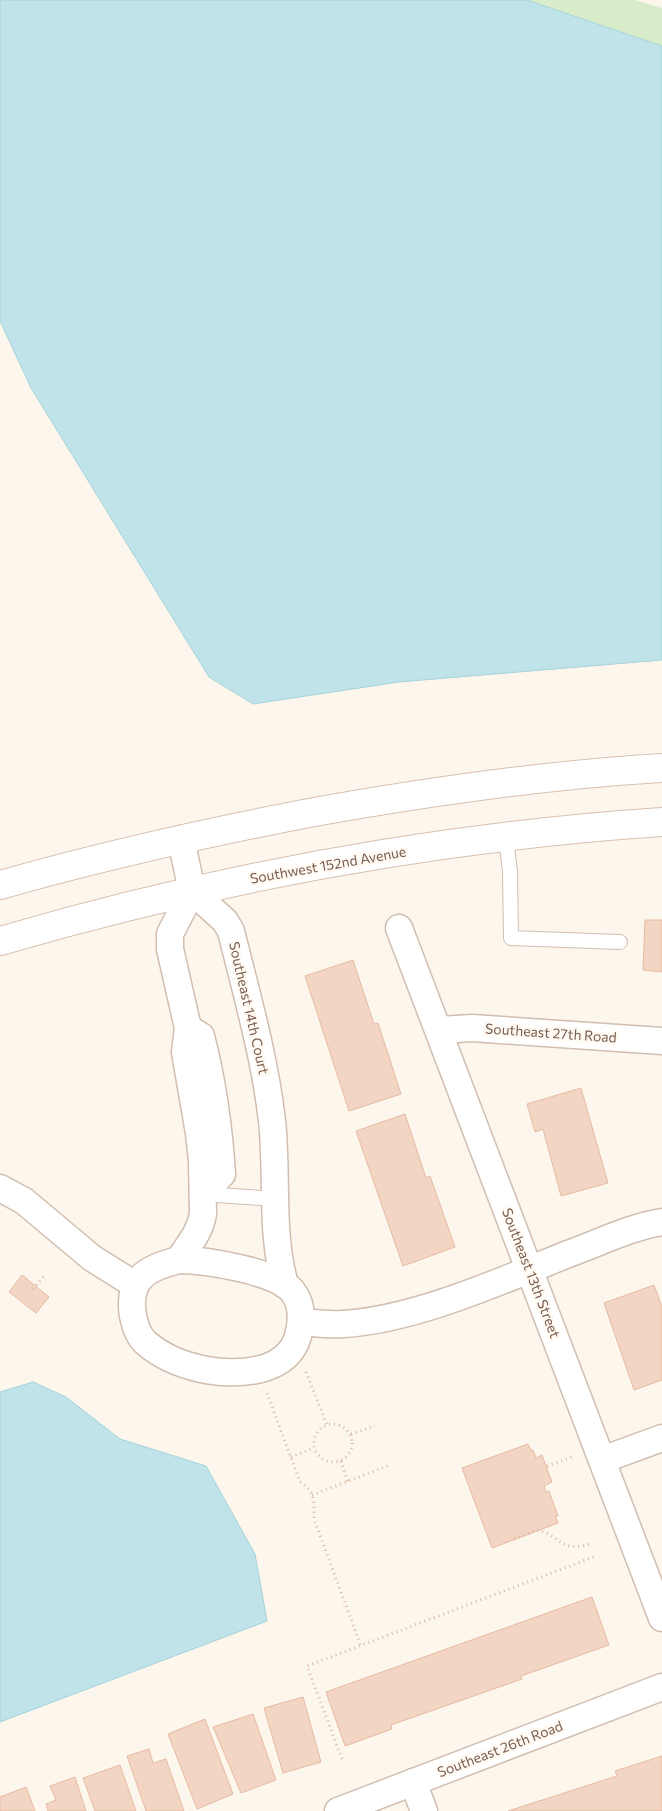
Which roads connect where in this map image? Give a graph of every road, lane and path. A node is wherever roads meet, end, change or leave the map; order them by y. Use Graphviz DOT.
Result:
graph roads {
  1 [pos="662,768"];
  2 [pos="662,822"];
  3 [pos="506,837"];
  4 [pos="181,839"];
  5 [pos="0,885"];
  6 [pos="192,891"];
  7 [pos="399,928"];
  8 [pos="0,942"];
  9 [pos="620,942"];
  10 [pos="439,1030"];
  11 [pos="662,1041"];
  12 [pos="0,1188"];
  13 [pos="203,1194"];
  14 [pos="276,1199"];
  15 [pos="662,1222"];
  16 [pos="178,1260"];
  17 [pos="530,1269"];
  18 [pos="45,1275"];
  19 [pos="135,1284"];
  20 [pos="285,1285"];
  21 [pos="33,1289"];
  22 [pos="300,1322"];
  23 [pos="303,1363"];
  24 [pos="266,1390"];
  25 [pos="326,1425"];
  26 [pos="374,1426"];
  27 [pos="351,1434"];
  28 [pos="662,1438"];
  29 [pos="314,1448"];
  30 [pos="291,1457"];
  31 [pos="573,1457"];
  32 [pos="602,1460"];
  33 [pos="341,1461"];
  34 [pos="390,1465"];
  35 [pos="546,1466"];
  36 [pos="348,1482"];
  37 [pos="312,1495"];
  38 [pos="514,1539"];
  39 [pos="591,1544"];
  40 [pos="596,1556"];
  41 [pos="662,1618"];
  42 [pos="361,1646"];
  43 [pos="662,1687"];
  44 [pos="342,1759"];
  45 [pos="413,1782"];
  46 [pos="338,1811"];
  47 [pos="424,1811"];
  1 -- 4 [label="street"];
  2 -- 3 [label="street, Southwest 152nd Avenue"];
  3 -- 6 [label="street, Southwest 152nd Avenue"];
  3 -- 9 [label="lane"];
  4 -- 5 [label="street"];
  4 -- 6 [label="street"];
  6 -- 8 [label="street, Southwest 152nd Avenue"];
  6 -- 13 [label="street"];
  6 -- 14 [label="street, Southeast 14th Court"];
  7 -- 10 [label="street, Southeast 13th Street"];
  10 -- 11 [label="street, Southeast 27th Road"];
  10 -- 17 [label="street, Southeast 13th Street"];
  12 -- 19 [label="street"];
  13 -- 14 [label="lane"];
  13 -- 16 [label="street"];
  14 -- 20 [label="street, Southeast 14th Court"];
  15 -- 17 [label="street"];
  16 -- 19 [label="street"];
  16 -- 20 [label="street"];
  17 -- 22 [label="street"];
  17 -- 32 [label="street, Southeast 13th Street"];
  18 -- 21 [label="path"];
  19 -- 22 [label="street"];
  20 -- 22 [label="street"];
  23 -- 25 [label="path"];
  24 -- 30 [label="path"];
  25 -- 27 [label="path"];
  25 -- 29 [label="path"];
  26 -- 27 [label="path"];
  27 -- 33 [label="path"];
  28 -- 32 [label="street"];
  29 -- 30 [label="path"];
  29 -- 33 [label="path"];
  30 -- 37 [label="path"];
  31 -- 35 [label="path"];
  32 -- 41 [label="street, Southeast 13th Street"];
  33 -- 36 [label="path"];
  34 -- 36 [label="path"];
  36 -- 37 [label="path"];
  37 -- 42 [label="path"];
  38 -- 39 [label="path"];
  40 -- 42 [label="path"];
  42 -- 44 [label="path"];
  43 -- 45 [label="street, Southeast 26th Road"];
  45 -- 46 [label="street, Southeast 26th Road"];
  45 -- 47 [label="street"];
}
